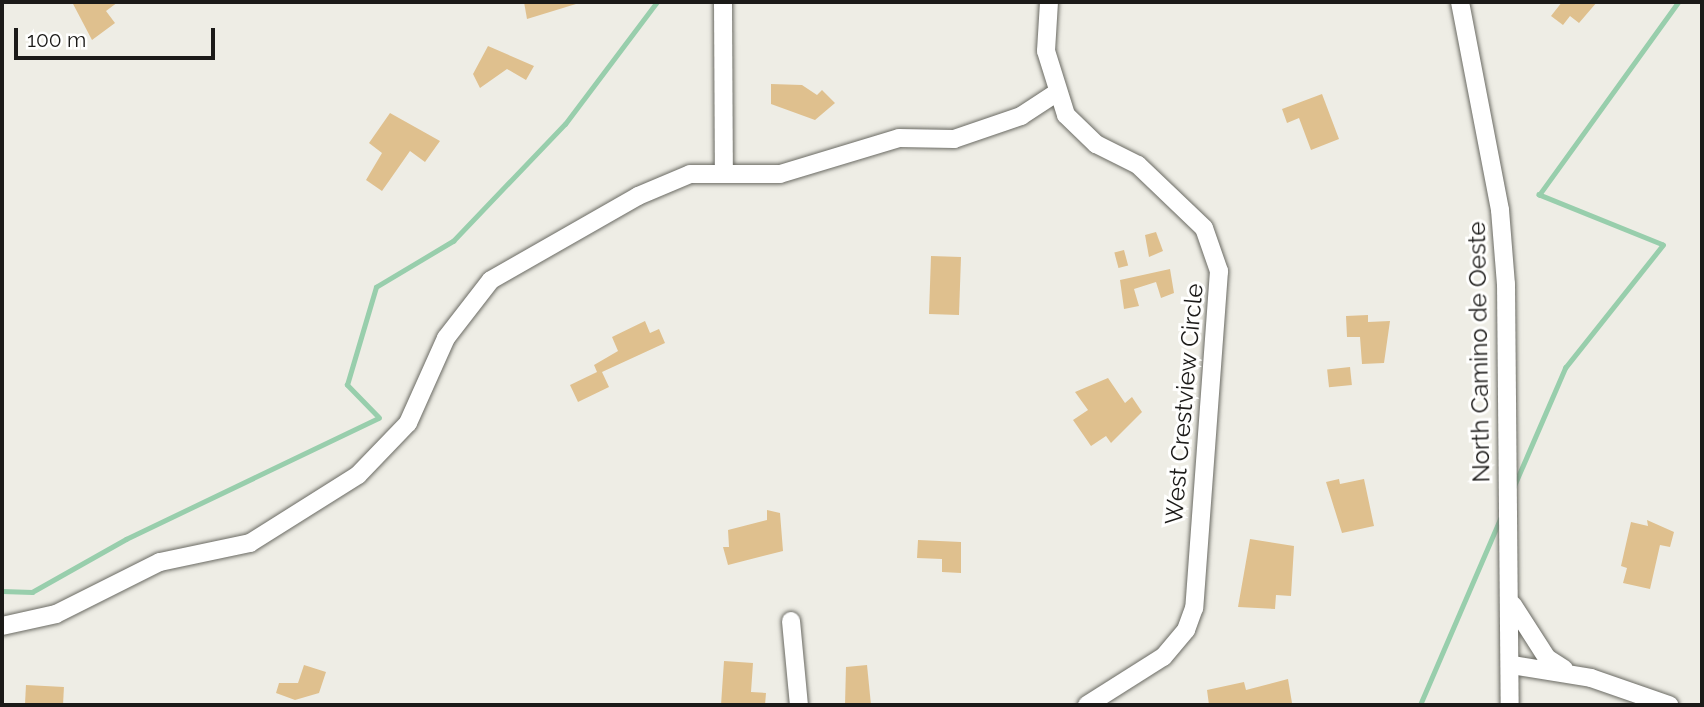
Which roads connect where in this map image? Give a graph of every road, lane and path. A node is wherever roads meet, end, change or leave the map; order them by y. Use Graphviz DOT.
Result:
graph roads {
  1 [pos="723,2"];
  2 [pos="1049,2"];
  3 [pos="1460,2"];
  4 [pos="1056,93"];
  5 [pos="724,170"];
  6 [pos="1510,599"];
  7 [pos="791,621"];
  8 [pos="2,626"];
  9 [pos="1513,665"];
  10 [pos="1573,674"];
  11 [pos="799,705"];
  12 [pos="1087,705"];
  13 [pos="1510,705"];
  14 [pos="1669,705"];
  1 -- 5 [label="street"];
  2 -- 4 [label="street, West Crestview Circle"];
  3 -- 6 [label="street, North Camino de Oeste"];
  4 -- 5 [label="street"];
  4 -- 12 [label="street, West Crestview Circle"];
  5 -- 8 [label="street"];
  6 -- 9 [label="street, North Camino de Oeste"];
  6 -- 10 [label="street"];
  7 -- 11 [label="street"];
  9 -- 10 [label="street"];
  9 -- 13 [label="street, North Camino de Oeste"];
  10 -- 14 [label="street"];
}
